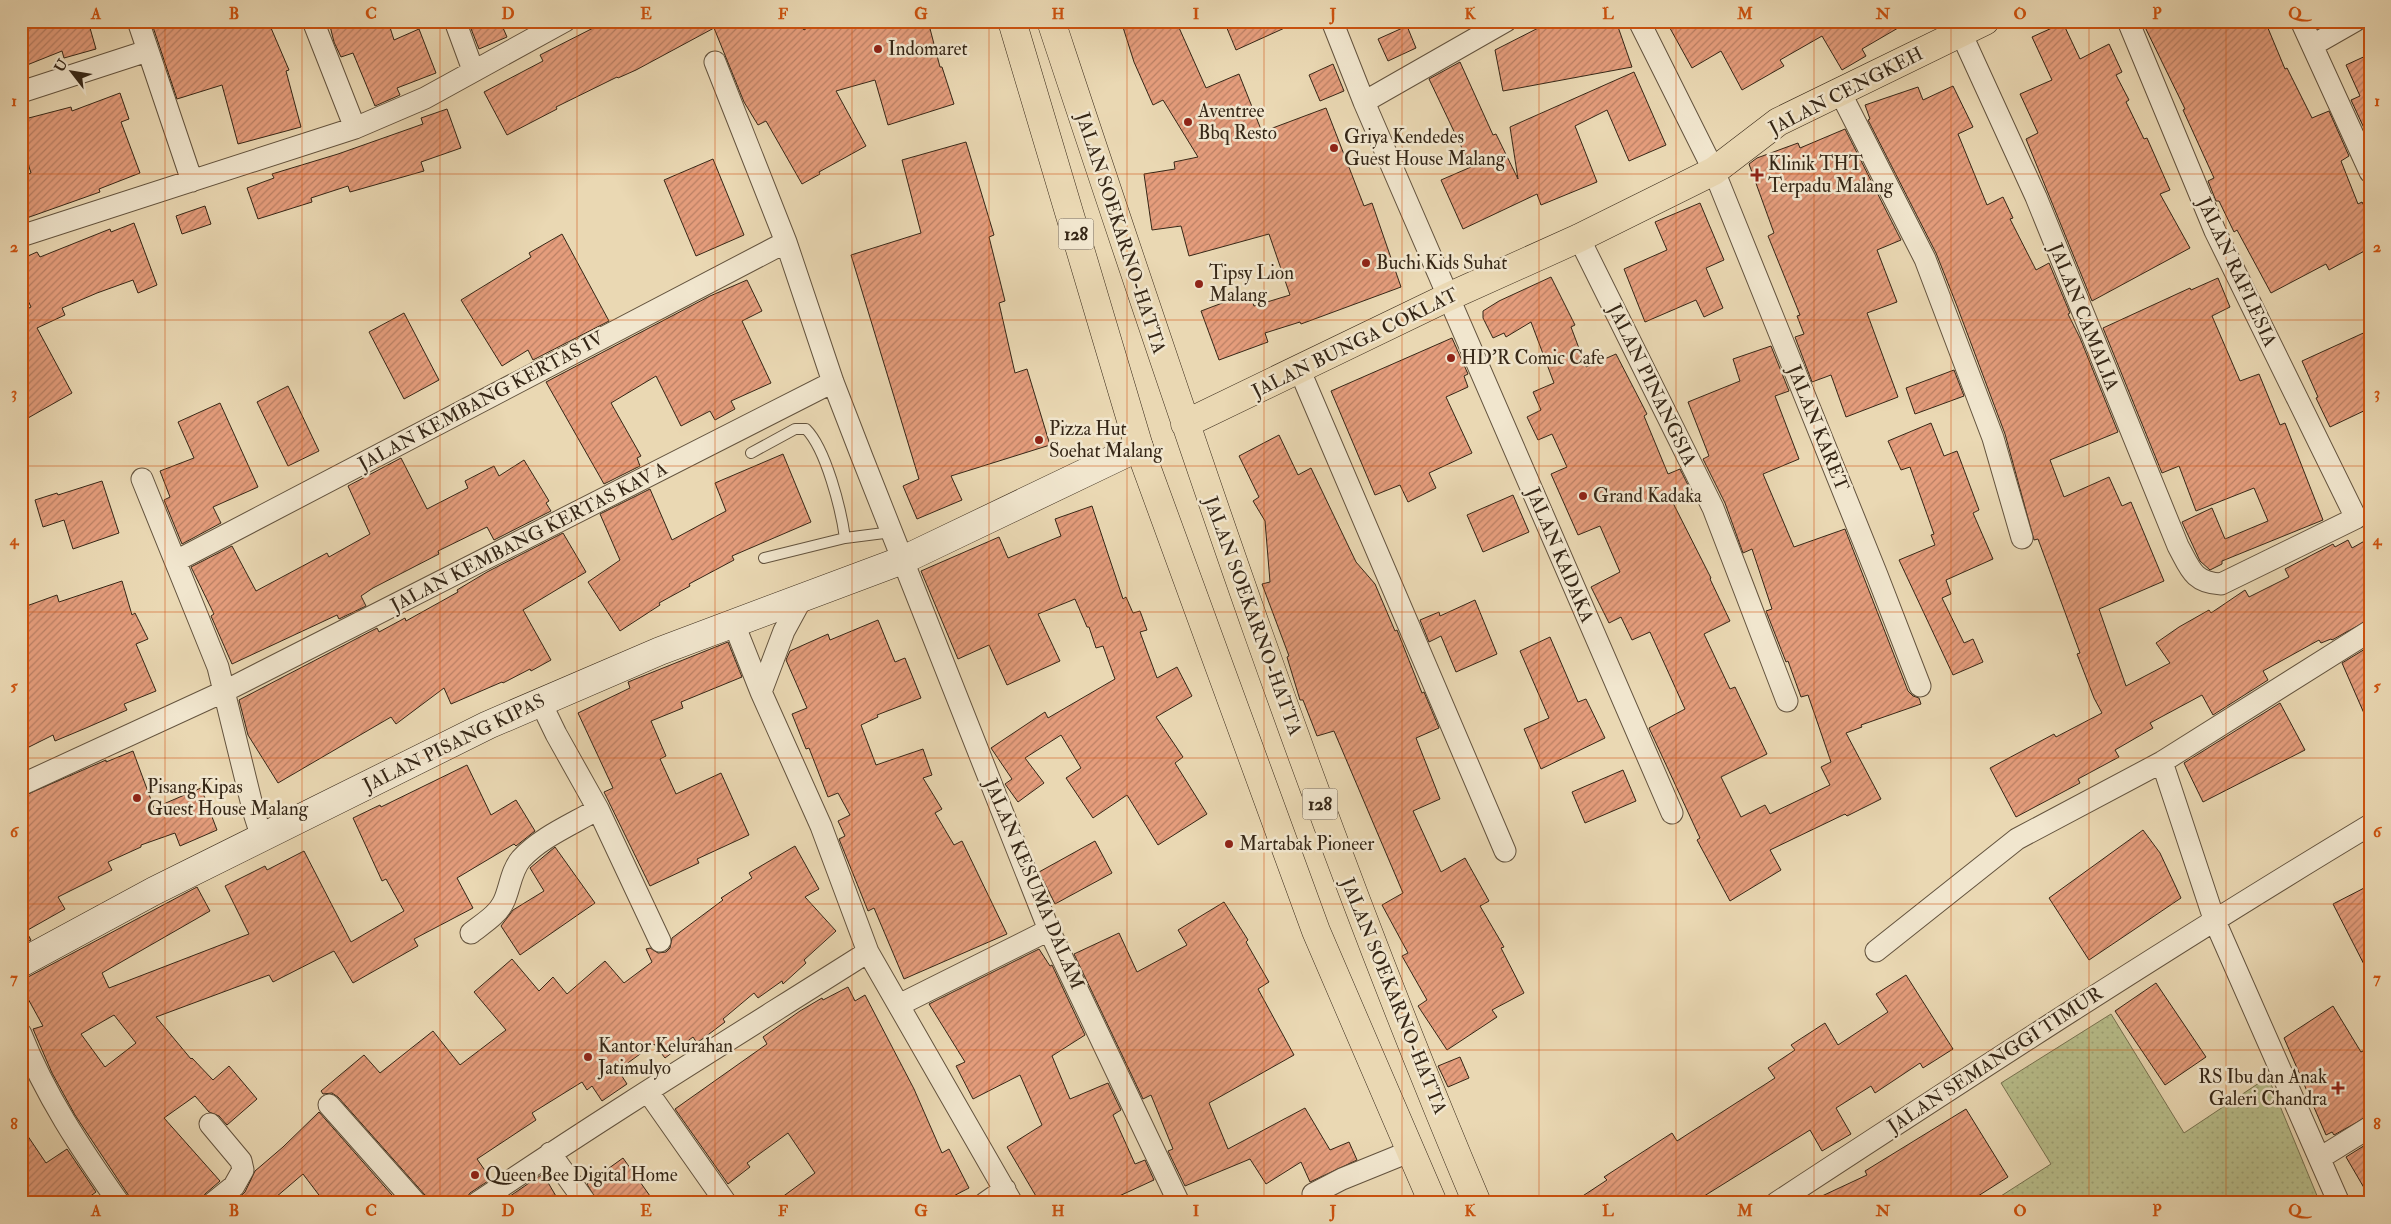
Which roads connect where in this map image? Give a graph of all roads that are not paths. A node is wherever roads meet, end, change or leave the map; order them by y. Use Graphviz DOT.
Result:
graph roads {
  1 [pos="138,21"];
  2 [pos="313,21"];
  3 [pos="455,21"];
  4 [pos="565,21"];
  5 [pos="1012,21"];
  6 [pos="1051,21"];
  7 [pos="1332,21"];
  8 [pos="1506,21"];
  9 [pos="1640,21"];
  10 [pos="1985,21"];
  11 [pos="2128,21"];
  12 [pos="2301,21"];
  13 [pos="2355,21"];
  14 [pos="1960,33"];
  15 [pos="2313,45"];
  16 [pos="147,51"];
  17 [pos="716,62"];
  18 [pos="473,70"];
  19 [pos="21,92"];
  20 [pos="1840,92"];
  21 [pos="1364,102"];
  22 [pos="354,128"];
  23 [pos="1714,171"];
  24 [pos="2370,172"];
  25 [pos="192,181"];
  26 [pos="21,236"];
  27 [pos="1578,238"];
  28 [pos="786,242"];
  29 [pos="1448,297"];
  30 [pos="1300,371"];
  31 [pos="833,382"];
  32 [pos="1185,424"];
  33 [pos="1139,447"];
  34 [pos="751,453"];
  35 [pos="142,479"];
  36 [pos="892,532"];
  37 [pos="845,538"];
  38 [pos="2022,538"];
  39 [pos="764,558"];
  40 [pos="903,560"];
  41 [pos="176,561"];
  42 [pos="2221,584"];
  43 [pos="802,598"];
  44 [pos="734,624"];
  45 [pos="2370,631"];
  46 [pos="1920,686"];
  47 [pos="225,692"];
  48 [pos="761,692"];
  49 [pos="540,701"];
  50 [pos="1787,701"];
  51 [pos="2162,762"];
  52 [pos="21,785"];
  53 [pos="598,809"];
  54 [pos="1672,813"];
  55 [pos="2370,825"];
  56 [pos="262,838"];
  57 [pos="1505,851"];
  58 [pos="2214,919"];
  59 [pos="1049,930"];
  60 [pos="471,933"];
  61 [pos="660,941"];
  62 [pos="1876,951"];
  63 [pos="868,952"];
  64 [pos="21,963"];
  65 [pos="899,1005"];
  66 [pos="21,1034"];
  67 [pos="648,1092"];
  68 [pos="329,1105"];
  69 [pos="210,1124"];
  70 [pos="2370,1127"];
  71 [pos="1411,1151"];
  72 [pos="550,1152"];
  73 [pos="2320,1158"];
  74 [pos="1472,1191"];
  75 [pos="1313,1194"];
  76 [pos="1009,1196"];
  77 [pos="1432,1201"];
  78 [pos="119,1203"];
  79 [pos="213,1203"];
  80 [pos="416,1203"];
  81 [pos="477,1203"];
  82 [pos="586,1203"];
  83 [pos="726,1203"];
  84 [pos="984,1203"];
  85 [pos="1179,1203"];
  86 [pos="1776,1203"];
  87 [pos="2339,1203"];
  1 -- 16 [label="street"];
  2 -- 22 [label="street"];
  3 -- 18 [label="street"];
  4 -- 18 [label="street"];
  5 -- 33 [label="main road, 128"];
  6 -- 32 [label="main road, JALAN SOEKARNO-HATTA / 128"];
  7 -- 21 [label="street, JALAN KADAKA"];
  8 -- 21 [label="street"];
  9 -- 23 [label="street, JALAN KARET"];
  10 -- 14 [label="main road, JALAN CENGKEH"];
  11 -- 42 [label="street, JALAN RAFLESIA"];
  12 -- 15 [label="street"];
  13 -- 15 [label="street"];
  14 -- 20 [label="main road, JALAN CENGKEH"];
  14 -- 42 [label="street, JALAN CAMALIA"];
  15 -- 24 [label="street"];
  16 -- 19 [label="street"];
  16 -- 25 [label="street"];
  17 -- 28 [label="street, JALAN KESUMA DALAM"];
  18 -- 22 [label="street"];
  20 -- 23 [label="main road, JALAN CENGKEH"];
  20 -- 38 [label="street"];
  21 -- 29 [label="street, JALAN KADAKA"];
  22 -- 25 [label="street"];
  23 -- 27 [label="main road, JALAN BUNGA COKLAT"];
  23 -- 46 [label="street, JALAN KARET"];
  25 -- 26 [label="street"];
  27 -- 29 [label="main road, JALAN BUNGA COKLAT"];
  27 -- 50 [label="street, JALAN PINANGSIA"];
  28 -- 31 [label="street, JALAN KESUMA DALAM"];
  28 -- 41 [label="street, JALAN KEMBANG KERTAS IV"];
  29 -- 30 [label="main road, JALAN BUNGA COKLAT"];
  29 -- 54 [label="street, JALAN KADAKA"];
  30 -- 32 [label="main road, JALAN BUNGA COKLAT"];
  30 -- 57 [label="street"];
  31 -- 36 [label="street, JALAN KESUMA DALAM"];
  31 -- 47 [label="street, JALAN KEMBANG KERTAS KAV A"];
  32 -- 74 [label="main road, JALAN SOEKARNO-HATTA / 128"];
  33 -- 40 [label="street"];
  33 -- 71 [label="main road, 128"];
  34 -- 37 [label="lane"];
  35 -- 41 [label="street"];
  36 -- 37 [label="lane"];
  36 -- 40 [label="street, JALAN KESUMA DALAM"];
  37 -- 39 [label="lane"];
  40 -- 43 [label="street, JALAN PISANG KIPAS"];
  40 -- 59 [label="street, JALAN KESUMA DALAM"];
  41 -- 47 [label="street"];
  43 -- 44 [label="street, JALAN PISANG KIPAS"];
  43 -- 48 [label="street"];
  44 -- 48 [label="street"];
  44 -- 49 [label="street, JALAN PISANG KIPAS"];
  45 -- 51 [label="street"];
  47 -- 52 [label="street, JALAN KEMBANG KERTAS KAV A"];
  47 -- 56 [label="street"];
  48 -- 63 [label="street"];
  49 -- 53 [label="street"];
  49 -- 56 [label="street, JALAN PISANG KIPAS"];
  51 -- 58 [label="street"];
  51 -- 62 [label="street"];
  53 -- 60 [label="street"];
  53 -- 61 [label="street"];
  55 -- 58 [label="street, JALAN SEMANGGI TIMUR"];
  56 -- 64 [label="street, JALAN PISANG KIPAS"];
  58 -- 73 [label="street"];
  58 -- 86 [label="street, JALAN SEMANGGI TIMUR"];
  59 -- 65 [label="street"];
  59 -- 85 [label="street, JALAN KESUMA DALAM"];
  63 -- 65 [label="street"];
  63 -- 67 [label="street"];
  65 -- 76 [label="street"];
  66 -- 78 [label="street"];
  67 -- 72 [label="street"];
  67 -- 83 [label="street"];
  68 -- 80 [label="street"];
  69 -- 79 [label="street"];
  70 -- 73 [label="street"];
  71 -- 75 [label="street"];
  71 -- 77 [label="main road, 128"];
  72 -- 81 [label="street"];
  72 -- 82 [label="street"];
  73 -- 87 [label="street"];
  74 -- 77 [label="main road"];
  76 -- 84 [label="street"];
}
